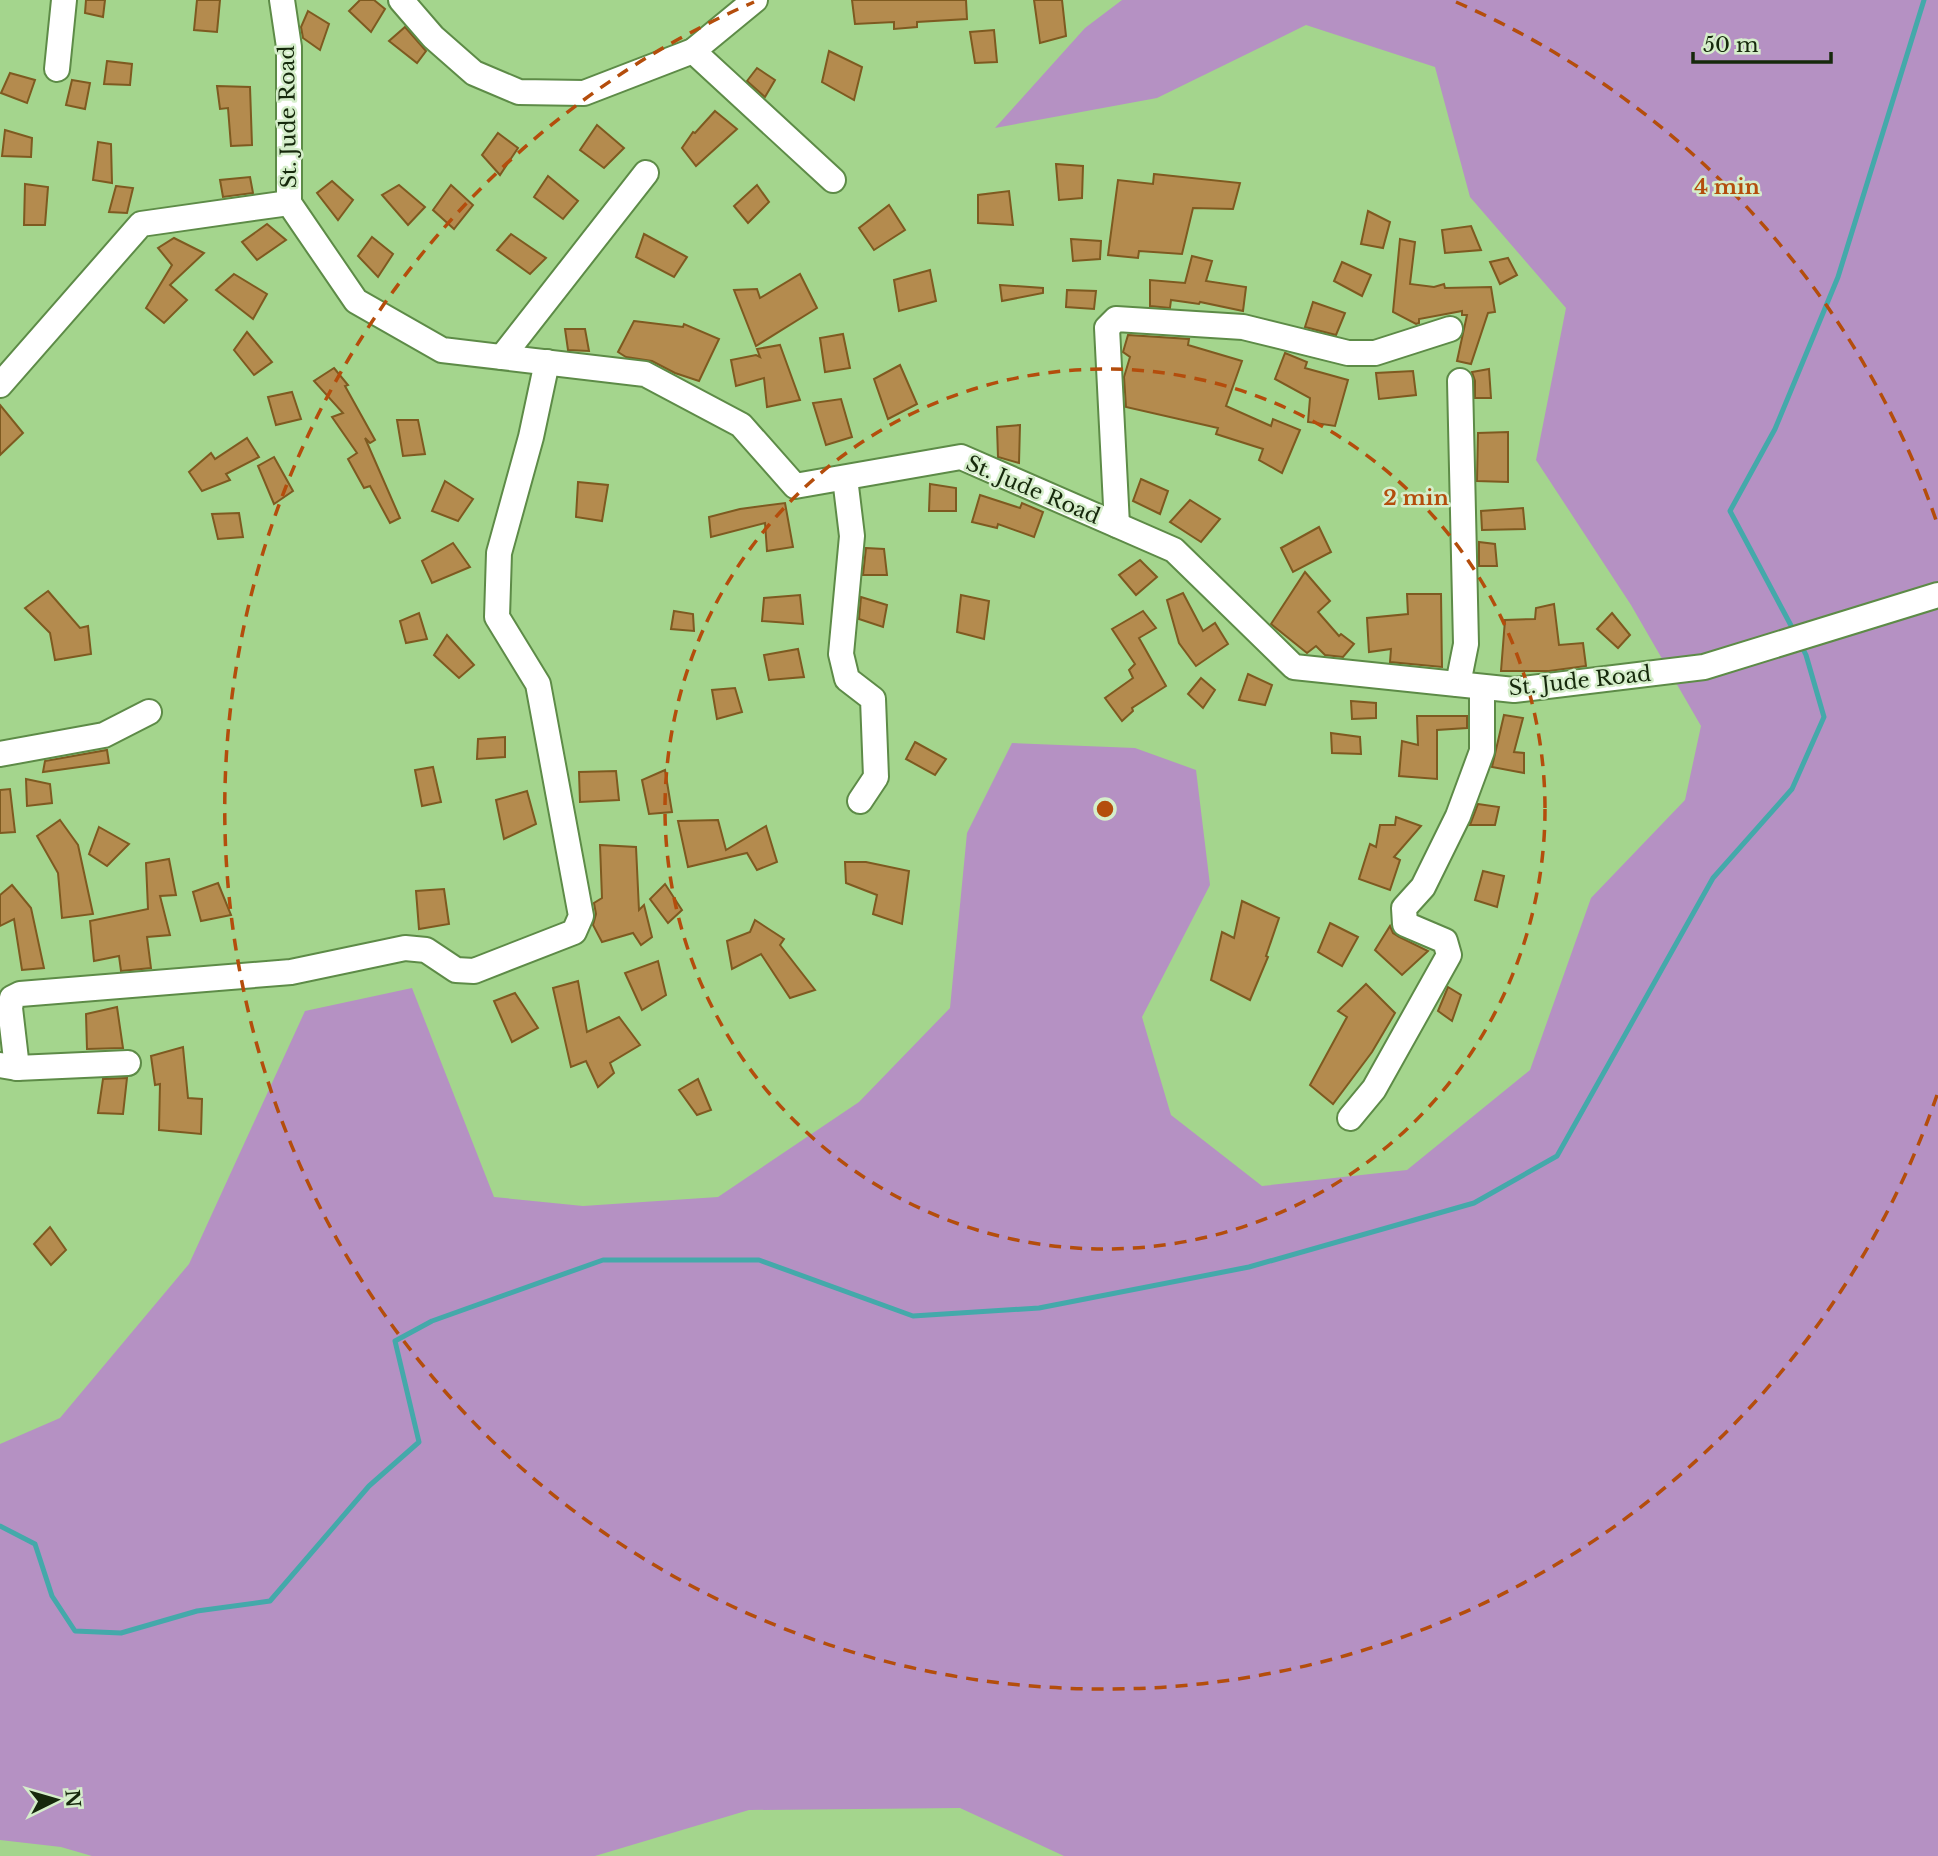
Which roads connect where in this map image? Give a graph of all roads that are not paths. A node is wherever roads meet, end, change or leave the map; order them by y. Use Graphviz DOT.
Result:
graph roads {
  1 [pos="64,0"];
  2 [pos="282,0"];
  3 [pos="401,0"];
  4 [pos="755,0"];
  5 [pos="694,51"];
  6 [pos="57,69"];
  7 [pos="646,173"];
  8 [pos="833,180"];
  9 [pos="289,203"];
  10 [pos="1450,329"];
  11 [pos="502,357"];
  12 [pos="547,362"];
  13 [pos="1460,381"];
  14 [pos="0,385"];
  15 [pos="845,478"];
  16 [pos="1117,525"];
  17 [pos="1938,595"];
  18 [pos="1470,686"];
  19 [pos="149,712"];
  20 [pos="0,754"];
  21 [pos="860,801"];
  22 [pos="128,1063"];
  23 [pos="8,1067"];
  24 [pos="1350,1118"];
  1 -- 6 [label="street"];
  2 -- 9 [label="street, St. Jude Road"];
  3 -- 5 [label="street"];
  4 -- 5 [label="street"];
  5 -- 8 [label="street"];
  7 -- 11 [label="street"];
  9 -- 11 [label="street, St. Jude Road"];
  9 -- 14 [label="street"];
  10 -- 16 [label="street"];
  11 -- 12 [label="street, St. Jude Road"];
  12 -- 15 [label="street, St. Jude Road"];
  12 -- 23 [label="street"];
  13 -- 18 [label="street"];
  15 -- 16 [label="street, St. Jude Road"];
  15 -- 21 [label="street"];
  16 -- 18 [label="street, St. Jude Road"];
  17 -- 18 [label="street, St. Jude Road"];
  18 -- 24 [label="street"];
  19 -- 20 [label="street"];
  22 -- 23 [label="street"];
}
